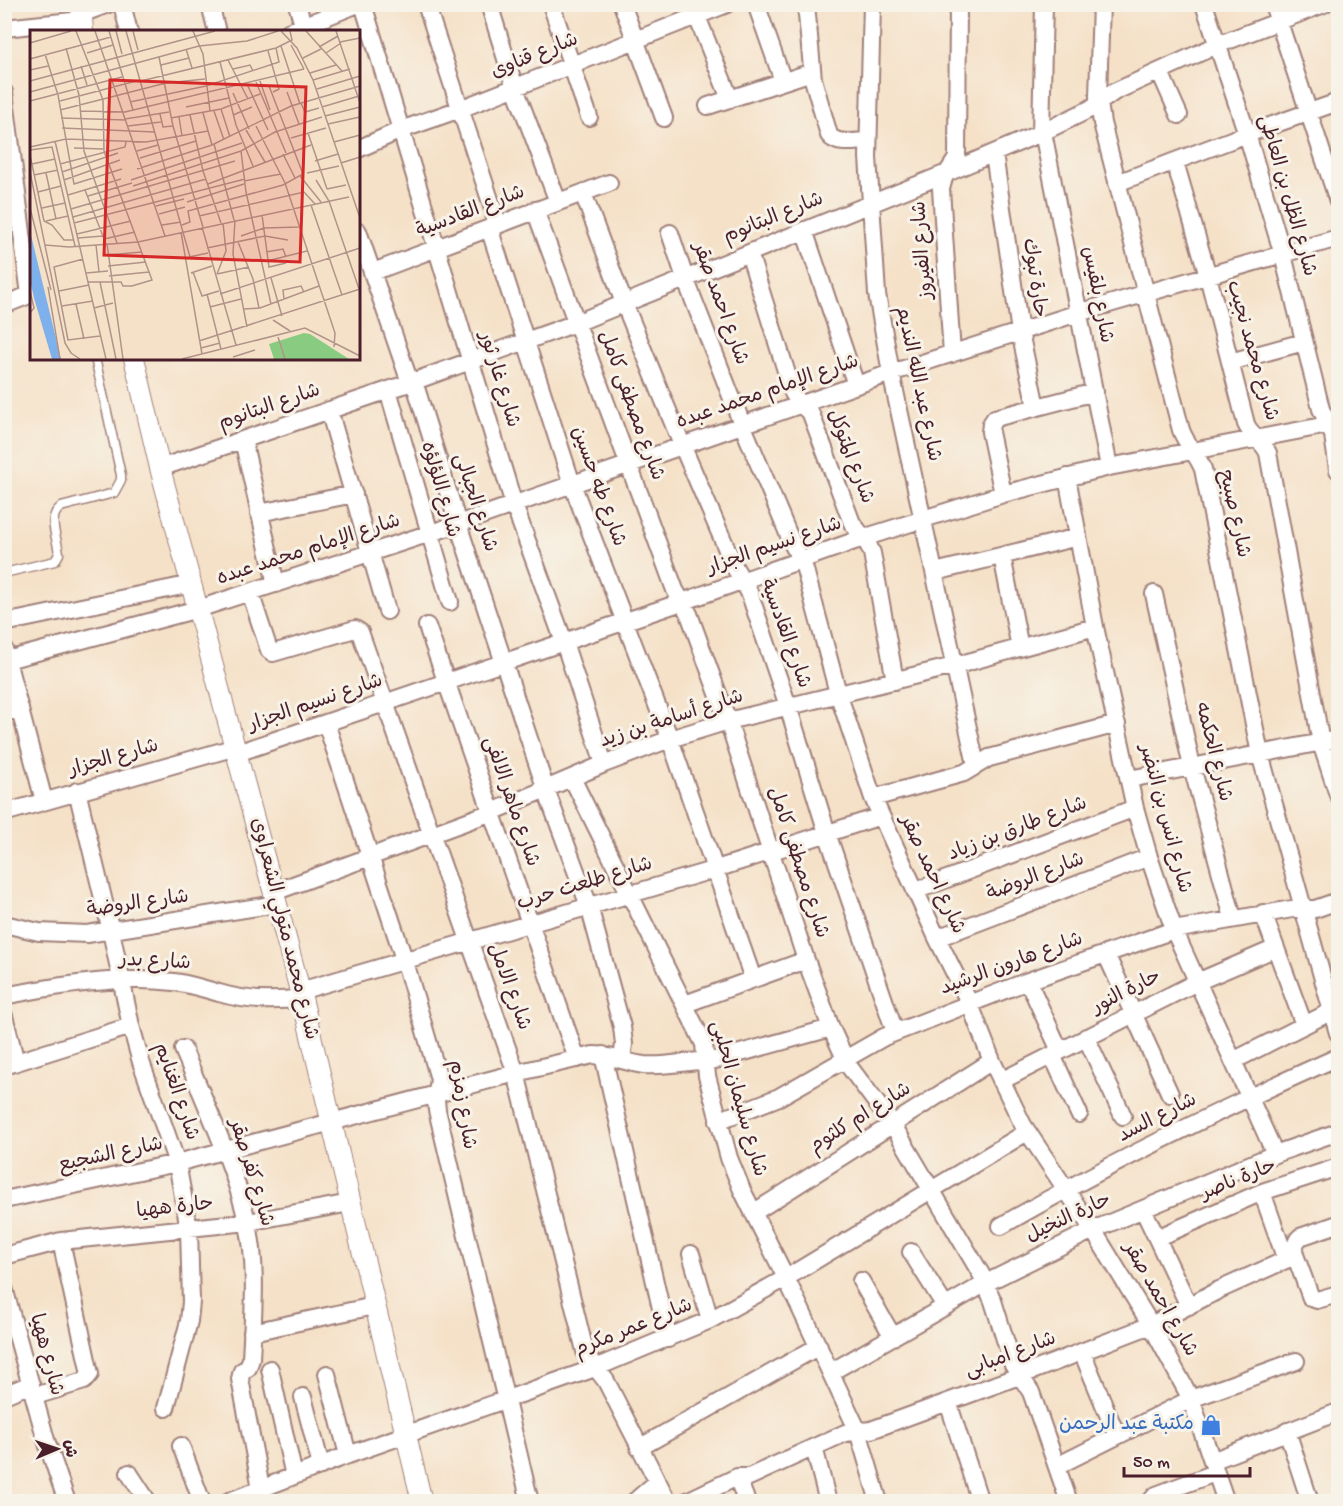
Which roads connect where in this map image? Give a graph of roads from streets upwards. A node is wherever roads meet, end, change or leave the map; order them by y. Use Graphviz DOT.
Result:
graph roads {
  1 [pos="108,4"];
  2 [pos="122,4"];
  3 [pos="210,4"];
  4 [pos="297,4"];
  5 [pos="358,4"];
  6 [pos="363,4"];
  7 [pos="426,4"];
  8 [pos="489,4"];
  9 [pos="551,4"];
  10 [pos="622,4"];
  11 [pos="727,4"];
  12 [pos="756,4"];
  13 [pos="806,4"];
  14 [pos="873,4"];
  15 [pos="958,4"];
  16 [pos="1044,4"];
  17 [pos="1101,4"];
  18 [pos="1204,4"];
  19 [pos="1273,4"];
  20 [pos="1324,4"];
  21 [pos="694,10"];
  22 [pos="82,17"];
  23 [pos="1279,22"];
  24 [pos="4,28"];
  25 [pos="128,30"];
  26 [pos="216,30"];
  27 [pos="299,30"];
  28 [pos="636,40"];
  29 [pos="1217,45"];
  30 [pos="572,64"];
  31 [pos="812,72"];
  32 [pos="1160,72"];
  33 [pos="783,81"];
  34 [pos="515,88"];
  35 [pos="4,92"];
  36 [pos="730,99"];
  37 [pos="1338,102"];
  38 [pos="1098,104"];
  39 [pos="708,106"];
  40 [pos="460,109"];
  41 [pos="1308,112"];
  42 [pos="1179,115"];
  43 [pos="590,117"];
  44 [pos="664,118"];
  45 [pos="401,130"];
  46 [pos="1042,132"];
  47 [pos="1247,134"];
  48 [pos="868,141"];
  49 [pos="360,148"];
  50 [pos="994,154"];
  51 [pos="1175,162"];
  52 [pos="947,173"];
  53 [pos="609,183"];
  54 [pos="1117,183"];
  55 [pos="583,193"];
  56 [pos="1338,201"];
  57 [pos="558,202"];
  58 [pos="871,203"];
  59 [pos="535,210"];
  60 [pos="494,227"];
  61 [pos="804,230"];
  62 [pos="670,233"];
  63 [pos="360,236"];
  64 [pos="1338,238"];
  65 [pos="436,248"];
  66 [pos="749,253"];
  67 [pos="1283,255"];
  68 [pos="373,272"];
  69 [pos="1208,276"];
  70 [pos="685,278"];
  71 [pos="30,287"];
  72 [pos="1147,293"];
  73 [pos="30,294"];
  74 [pos="624,303"];
  75 [pos="4,305"];
  76 [pos="1078,313"];
  77 [pos="576,323"];
  78 [pos="1020,332"];
  79 [pos="526,341"];
  80 [pos="1304,342"];
  81 [pos="952,354"];
  82 [pos="134,360"];
  83 [pos="470,362"];
  84 [pos="1230,362"];
  85 [pos="891,373"];
  86 [pos="412,382"];
  87 [pos="856,385"];
  88 [pos="388,390"];
  89 [pos="1095,392"];
  90 [pos="801,404"];
  91 [pos="1035,407"];
  92 [pos="329,410"];
  93 [pos="742,424"];
  94 [pos="1333,424"];
  95 [pos="1256,438"];
  96 [pos="243,440"];
  97 [pos="682,445"];
  98 [pos="1191,450"];
  99 [pos="628,464"];
  100 [pos="1109,467"];
  101 [pos="160,468"];
  102 [pos="1338,470"];
  103 [pos="1067,477"];
  104 [pos="572,484"];
  105 [pos="354,494"];
  106 [pos="1003,494"];
  107 [pos="514,504"];
  108 [pos="260,513"];
  109 [pos="924,520"];
  110 [pos="458,524"];
  111 [pos="430,533"];
  112 [pos="1078,537"];
  113 [pos="863,538"];
  114 [pos="371,552"];
  115 [pos="1002,556"];
  116 [pos="801,560"];
  117 [pos="935,572"];
  118 [pos="743,580"];
  119 [pos="192,584"];
  120 [pos="276,584"];
  121 [pos="250,592"];
  122 [pos="1154,594"];
  123 [pos="450,602"];
  124 [pos="682,602"];
  125 [pos="198,609"];
  126 [pos="387,611"];
  127 [pos="625,622"];
  128 [pos="4,623"];
  129 [pos="427,626"];
  130 [pos="1095,627"];
  131 [pos="564,642"];
  132 [pos="1020,648"];
  133 [pos="6,654"];
  134 [pos="505,663"];
  135 [pos="954,666"];
  136 [pos="895,681"];
  137 [pos="446,682"];
  138 [pos="838,693"];
  139 [pos="385,702"];
  140 [pos="788,706"];
  141 [pos="12,710"];
  142 [pos="728,721"];
  143 [pos="326,723"];
  144 [pos="1117,724"];
  145 [pos="670,739"];
  146 [pos="1338,739"];
  147 [pos="1321,743"];
  148 [pos="237,750"];
  149 [pos="1260,754"];
  150 [pos="604,764"];
  151 [pos="976,765"];
  152 [pos="1192,767"];
  153 [pos="572,778"];
  154 [pos="1129,779"];
  155 [pos="546,790"];
  156 [pos="77,791"];
  157 [pos="1338,795"];
  158 [pos="873,798"];
  159 [pos="44,801"];
  160 [pos="1135,808"];
  161 [pos="492,812"];
  162 [pos="4,813"];
  163 [pos="881,816"];
  164 [pos="827,833"];
  165 [pos="431,835"];
  166 [pos="771,851"];
  167 [pos="371,857"];
  168 [pos="1149,857"];
  169 [pos="716,869"];
  170 [pos="915,891"];
  171 [pos="629,894"];
  172 [pos="275,898"];
  173 [pos="1338,901"];
  174 [pos="589,906"];
  175 [pos="1303,908"];
  176 [pos="1263,914"];
  177 [pos="1233,918"];
  178 [pos="4,924"];
  179 [pos="530,924"];
  180 [pos="1174,930"];
  181 [pos="111,931"];
  182 [pos="937,938"];
  183 [pos="469,942"];
  184 [pos="1276,948"];
  185 [pos="1106,954"];
  186 [pos="806,960"];
  187 [pos="405,962"];
  188 [pos="753,979"];
  189 [pos="121,981"];
  190 [pos="1028,981"];
  191 [pos="1197,982"];
  192 [pos="301,994"];
  193 [pos="4,996"];
  194 [pos="969,1002"];
  195 [pos="685,1004"];
  196 [pos="1335,1010"];
  197 [pos="1133,1014"];
  198 [pos="4,1016"];
  199 [pos="1304,1025"];
  200 [pos="131,1026"];
  201 [pos="831,1028"];
  202 [pos="895,1032"];
  203 [pos="1338,1033"];
  204 [pos="1086,1037"];
  205 [pos="183,1049"];
  206 [pos="1056,1053"];
  207 [pos="603,1055"];
  208 [pos="1338,1057"];
  209 [pos="845,1058"];
  210 [pos="577,1059"];
  211 [pos="622,1060"];
  212 [pos="706,1060"];
  213 [pos="992,1061"];
  214 [pos="1233,1061"];
  215 [pos="10,1064"];
  216 [pos="516,1073"];
  217 [pos="1001,1081"];
  218 [pos="1170,1094"];
  219 [pos="437,1095"];
  220 [pos="1248,1097"];
  221 [pos="1079,1114"];
  222 [pos="1123,1116"];
  223 [pos="331,1121"];
  224 [pos="718,1121"];
  225 [pos="893,1125"];
  226 [pos="1027,1132"];
  227 [pos="1338,1132"];
  228 [pos="224,1149"];
  229 [pos="1275,1154"];
  230 [pos="177,1163"];
  231 [pos="1338,1167"];
  232 [pos="932,1189"];
  233 [pos="1065,1189"];
  234 [pos="1262,1192"];
  235 [pos="4,1200"];
  236 [pos="350,1203"];
  237 [pos="1143,1209"];
  238 [pos="753,1213"];
  239 [pos="248,1222"];
  240 [pos="1335,1225"];
  241 [pos="1001,1226"];
  242 [pos="189,1229"];
  243 [pos="1093,1230"];
  244 [pos="1157,1238"];
  245 [pos="62,1241"];
  246 [pos="911,1252"];
  247 [pos="691,1254"];
  248 [pos="4,1256"];
  249 [pos="1290,1256"];
  250 [pos="786,1278"];
  251 [pos="861,1281"];
  252 [pos="986,1283"];
  253 [pos="4,1287"];
  254 [pos="1338,1294"];
  255 [pos="374,1306"];
  256 [pos="945,1306"];
  257 [pos="1189,1306"];
  258 [pos="710,1320"];
  259 [pos="1151,1325"];
  260 [pos="252,1332"];
  261 [pos="892,1337"];
  262 [pos="668,1339"];
  263 [pos="819,1346"];
  264 [pos="1082,1352"];
  265 [pos="1296,1361"];
  266 [pos="595,1368"];
  267 [pos="270,1369"];
  268 [pos="831,1372"];
  269 [pos="327,1374"];
  270 [pos="1019,1376"];
  271 [pos="33,1390"];
  272 [pos="4,1395"];
  273 [pos="303,1397"];
  274 [pos="1191,1399"];
  275 [pos="505,1400"];
  276 [pos="948,1402"];
  277 [pos="166,1408"];
  278 [pos="1338,1412"];
  279 [pos="858,1431"];
  280 [pos="1287,1431"];
  281 [pos="405,1435"];
  282 [pos="1117,1436"];
  283 [pos="182,1446"];
  284 [pos="814,1447"];
  285 [pos="639,1448"];
  286 [pos="348,1455"];
  287 [pos="321,1466"];
  288 [pos="1057,1466"];
  289 [pos="1213,1467"];
  290 [pos="129,1473"];
  291 [pos="294,1476"];
  292 [pos="737,1477"];
  293 [pos="657,1482"];
  294 [pos="261,1488"];
  295 [pos="67,1502"];
  296 [pos="148,1502"];
  297 [pos="202,1502"];
  298 [pos="227,1502"];
  299 [pos="422,1502"];
  300 [pos="530,1502"];
  301 [pos="634,1502"];
  302 [pos="668,1502"];
  303 [pos="685,1502"];
  304 [pos="747,1502"];
  305 [pos="828,1502"];
  306 [pos="879,1502"];
  307 [pos="980,1502"];
  308 [pos="1069,1502"];
  309 [pos="1150,1502"];
  310 [pos="1226,1502"];
  311 [pos="1310,1502"];
  1 -- 22 [label="street"];
  2 -- 25 [label="street"];
  3 -- 26 [label="street"];
  4 -- 27 [label="street"];
  5 -- 27 [label="street"];
  6 -- 45 [label="street, شارع غار ثور"];
  7 -- 40 [label="street, شارع طه حسين"];
  8 -- 34 [label="street"];
  9 -- 30 [label="street"];
  10 -- 28 [label="street"];
  11 -- 21 [label="street, شارع قناوى"];
  12 -- 33 [label="street"];
  13 -- 31 [label="street"];
  14 -- 48 [label="street, شارع عبد الله النديم"];
  15 -- 52 [label="street, شارع الفيروز"];
  16 -- 46 [label="street, شارع بلقيس"];
  17 -- 38 [label="street, شارع صبيح"];
  18 -- 29 [label="street, شارع الظل بن العاطى"];
  19 -- 23 [label="street"];
  20 -- 23 [label="street, شارع البتانوم"];
  21 -- 28 [label="street, شارع قناوى"];
  21 -- 36 [label="street"];
  22 -- 24 [label="street"];
  23 -- 29 [label="street, شارع البتانوم"];
  23 -- 41 [label="street"];
  28 -- 30 [label="street, شارع قناوى"];
  28 -- 44 [label="street"];
  29 -- 32 [label="street, شارع البتانوم"];
  29 -- 47 [label="street, شارع الظل بن العاطى"];
  30 -- 34 [label="street, شارع قناوى"];
  30 -- 43 [label="street"];
  31 -- 33 [label="street"];
  31 -- 48 [label="street"];
  32 -- 38 [label="street, شارع البتانوم"];
  32 -- 42 [label="street"];
  33 -- 36 [label="street"];
  34 -- 40 [label="street, شارع قناوى"];
  34 -- 57 [label="street"];
  35 -- 71 [label="street"];
  36 -- 39 [label="street"];
  37 -- 41 [label="street"];
  38 -- 46 [label="street, شارع البتانوم"];
  38 -- 54 [label="street, شارع صبيح"];
  40 -- 45 [label="street, شارع قناوى"];
  40 -- 60 [label="street, شارع طه حسين"];
  41 -- 47 [label="street"];
  41 -- 56 [label="street"];
  45 -- 49 [label="street, شارع قناوى"];
  45 -- 65 [label="street, شارع غار ثور"];
  46 -- 50 [label="street, شارع البتانوم"];
  46 -- 76 [label="street, شارع بلقيس"];
  47 -- 51 [label="street"];
  47 -- 67 [label="street, شارع الظل بن العاطى"];
  48 -- 58 [label="street, شارع عبد الله النديم"];
  50 -- 52 [label="street, شارع البتانوم"];
  50 -- 78 [label="street, حارة تبوك"];
  51 -- 54 [label="street"];
  51 -- 69 [label="street, شارع محمد نجيب"];
  52 -- 58 [label="street, شارع البتانوم"];
  52 -- 81 [label="street, شارع الفيروز"];
  53 -- 55 [label="street, شارع القادسية"];
  54 -- 72 [label="street, شارع صبيح"];
  55 -- 57 [label="street, شارع القادسية"];
  55 -- 74 [label="street, شارع القادسية"];
  57 -- 59 [label="street, شارع القادسية"];
  58 -- 61 [label="street, شارع البتانوم"];
  58 -- 85 [label="street, شارع عبد الله النديم"];
  59 -- 60 [label="street, شارع القادسية"];
  59 -- 77 [label="street, شارع مصطفى كامل"];
  60 -- 65 [label="street, شارع القادسية"];
  60 -- 79 [label="street, شارع طه حسين"];
  61 -- 66 [label="street, شارع البتانوم"];
  61 -- 87 [label="street"];
  62 -- 70 [label="street, شارع احمد صقر"];
  63 -- 68 [label="street, شارع الجبالى"];
  64 -- 67 [label="street, شارع الإمام محمد عبده"];
  65 -- 68 [label="street, شارع القادسية"];
  65 -- 83 [label="street, شارع غار ثور"];
  66 -- 70 [label="street, شارع البتانوم"];
  66 -- 90 [label="street, شارع المتوكل"];
  67 -- 69 [label="street, شارع الإمام محمد عبده"];
  67 -- 80 [label="street, شارع الظل بن العاطى"];
  68 -- 86 [label="street, شارع الجبالى"];
  69 -- 72 [label="street, شارع الإمام محمد عبده"];
  69 -- 84 [label="street, شارع محمد نجيب"];
  70 -- 74 [label="street, شارع البتانوم"];
  70 -- 93 [label="street, شارع احمد صقر"];
  72 -- 76 [label="street, شارع الإمام محمد عبده"];
  72 -- 98 [label="street, شارع صبيح"];
  73 -- 75 [label="street"];
  74 -- 77 [label="street, شارع البتانوم"];
  74 -- 97 [label="street, شارع القادسية"];
  76 -- 78 [label="street, شارع الإمام محمد عبده"];
  76 -- 89 [label="street, شارع بلقيس"];
  77 -- 79 [label="street, شارع البتانوم"];
  77 -- 99 [label="street, شارع مصطفى كامل"];
  78 -- 81 [label="street, شارع الإمام محمد عبده"];
  78 -- 91 [label="street, حارة تبوك"];
  79 -- 83 [label="street, شارع البتانوم"];
  79 -- 104 [label="street, شارع طه حسين"];
  80 -- 84 [label="street"];
  80 -- 94 [label="street, شارع الظل بن العاطى"];
  81 -- 85 [label="street, شارع الإمام محمد عبده"];
  82 -- 101 [label="street, شارع محمد متولي الشعراوى"];
  83 -- 86 [label="street, شارع البتانوم"];
  83 -- 107 [label="street, شارع غار ثور"];
  84 -- 95 [label="street, شارع محمد نجيب"];
  85 -- 87 [label="street, شارع الإمام محمد عبده"];
  85 -- 109 [label="street, شارع عبد الله النديم"];
  86 -- 88 [label="street, شارع البتانوم"];
  86 -- 110 [label="street, شارع الجبالى"];
  87 -- 90 [label="street, شارع الإمام محمد عبده"];
  88 -- 92 [label="street, شارع البتانوم"];
  88 -- 111 [label="street, شارع اللؤلؤه"];
  89 -- 91 [label="street"];
  89 -- 100 [label="street, شارع بلقيس"];
  90 -- 93 [label="street, شارع الإمام محمد عبده"];
  90 -- 113 [label="street, شارع المتوكل"];
  91 -- 106 [label="street"];
  92 -- 96 [label="street, شارع البتانوم"];
  92 -- 105 [label="street"];
  93 -- 97 [label="street, شارع الإمام محمد عبده"];
  93 -- 116 [label="street, شارع احمد صقر"];
  94 -- 95 [label="street, شارع نسيم الجزار"];
  94 -- 102 [label="street, شارع الظل بن العاطى"];
  95 -- 98 [label="street, شارع نسيم الجزار"];
  95 -- 147 [label="street, شارع محمد نجيب"];
  96 -- 101 [label="street, شارع البتانوم"];
  96 -- 108 [label="street"];
  97 -- 99 [label="street, شارع الإمام محمد عبده"];
  97 -- 118 [label="street, شارع القادسية"];
  98 -- 100 [label="street, شارع نسيم الجزار"];
  98 -- 149 [label="street, شارع صبيح"];
  99 -- 104 [label="street, شارع الإمام محمد عبده"];
  99 -- 124 [label="street, شارع مصطفى كامل"];
  100 -- 103 [label="street, شارع نسيم الجزار"];
  101 -- 119 [label="street, شارع محمد متولي الشعراوى"];
  103 -- 106 [label="street, شارع نسيم الجزار"];
  103 -- 112 [label="street, شارع انس بن النضر"];
  104 -- 107 [label="street, شارع الإمام محمد عبده"];
  104 -- 127 [label="street, شارع طه حسين"];
  105 -- 108 [label="street"];
  105 -- 114 [label="street"];
  106 -- 109 [label="street, شارع نسيم الجزار"];
  107 -- 110 [label="street, شارع الإمام محمد عبده"];
  107 -- 131 [label="street, شارع غار ثور"];
  108 -- 120 [label="street"];
  109 -- 113 [label="street, شارع نسيم الجزار"];
  109 -- 117 [label="street, شارع عبد الله النديم"];
  110 -- 111 [label="street, شارع الإمام محمد عبده"];
  110 -- 134 [label="street, شارع الجبالى"];
  111 -- 114 [label="street, شارع الإمام محمد عبده"];
  111 -- 123 [label="street, شارع اللؤلؤه"];
  112 -- 115 [label="street"];
  112 -- 130 [label="street, شارع انس بن النضر"];
  113 -- 116 [label="street, شارع نسيم الجزار"];
  113 -- 136 [label="street, شارع المتوكل"];
  114 -- 120 [label="street, شارع الإمام محمد عبده"];
  114 -- 126 [label="street"];
  115 -- 117 [label="street"];
  115 -- 132 [label="street"];
  116 -- 118 [label="street, شارع نسيم الجزار"];
  116 -- 138 [label="street, شارع احمد صقر"];
  117 -- 135 [label="street, شارع عبد الله النديم"];
  118 -- 124 [label="street, شارع نسيم الجزار"];
  118 -- 140 [label="street, شارع القادسية"];
  119 -- 125 [label="street, شارع محمد متولي الشعراوى"];
  119 -- 128 [label="street"];
  120 -- 121 [label="street, شارع الإمام محمد عبده"];
  121 -- 125 [label="street, شارع الإمام محمد عبده"];
  121 -- 139 [label="street, شارع الامل"];
  122 -- 152 [label="street, شارع الحكمه"];
  124 -- 127 [label="street, شارع نسيم الجزار"];
  124 -- 142 [label="street, شارع مصطفى كامل"];
  125 -- 133 [label="street, شارع الإمام محمد عبده"];
  125 -- 148 [label="street, شارع محمد متولي الشعراوى"];
  127 -- 131 [label="street, شارع نسيم الجزار"];
  127 -- 145 [label="street, شارع طه حسين"];
  129 -- 137 [label="street, شارع ماهر الالفى"];
  130 -- 132 [label="street, شارع أسامة بن زيد"];
  130 -- 144 [label="street, شارع انس بن النضر"];
  131 -- 134 [label="street, شارع نسيم الجزار"];
  131 -- 150 [label="street, شارع غار ثور"];
  132 -- 135 [label="street, شارع أسامة بن زيد"];
  133 -- 141 [label="street"];
  134 -- 137 [label="street, شارع نسيم الجزار"];
  134 -- 155 [label="street, شارع الجبالى"];
  135 -- 136 [label="street, شارع أسامة بن زيد"];
  135 -- 151 [label="street, شارع عبد الله النديم"];
  136 -- 138 [label="street, شارع أسامة بن زيد"];
  137 -- 139 [label="street, شارع نسيم الجزار"];
  137 -- 161 [label="street, شارع ماهر الالفى"];
  138 -- 140 [label="street, شارع أسامة بن زيد"];
  138 -- 158 [label="street, شارع احمد صقر"];
  139 -- 143 [label="street, شارع نسيم الجزار"];
  139 -- 165 [label="street, شارع الامل"];
  140 -- 142 [label="street, شارع أسامة بن زيد"];
  140 -- 164 [label="street, شارع القادسية"];
  141 -- 159 [label="street"];
  142 -- 145 [label="street, شارع أسامة بن زيد"];
  142 -- 166 [label="street, شارع مصطفى كامل"];
  143 -- 148 [label="street, شارع نسيم الجزار"];
  143 -- 167 [label="street, شارع زمزم"];
  144 -- 151 [label="street"];
  144 -- 154 [label="street, شارع انس بن النضر"];
  145 -- 150 [label="street, شارع أسامة بن زيد"];
  145 -- 169 [label="street, شارع طه حسين"];
  146 -- 147 [label="street"];
  147 -- 149 [label="street"];
  147 -- 157 [label="street, شارع محمد نجيب"];
  148 -- 156 [label="street, شارع الجزار"];
  148 -- 172 [label="street, شارع محمد متولي الشعراوى"];
  149 -- 152 [label="street"];
  149 -- 175 [label="street, شارع صبيح"];
  150 -- 153 [label="street, شارع أسامة بن زيد"];
  151 -- 158 [label="street"];
  152 -- 154 [label="street"];
  152 -- 177 [label="street, شارع الحكمه"];
  153 -- 155 [label="street, شارع أسامة بن زيد"];
  153 -- 171 [label="street, شارع سليمان الحلبى"];
  154 -- 160 [label="street, شارع انس بن النضر"];
  155 -- 161 [label="street, شارع أسامة بن زيد"];
  155 -- 174 [label="street, شارع الجبالى"];
  156 -- 159 [label="street, شارع الجزار"];
  156 -- 181 [label="street, شارع الغنايم"];
  158 -- 163 [label="street, شارع احمد صقر"];
  159 -- 162 [label="street, شارع الجزار"];
  160 -- 168 [label="street, شارع انس بن النضر"];
  160 -- 170 [label="street, شارع طارق بن زياد"];
  161 -- 165 [label="street, شارع أسامة بن زيد"];
  161 -- 179 [label="street, شارع ماهر الالفى"];
  163 -- 164 [label="street, شارع طلعت حرب"];
  163 -- 170 [label="street, شارع احمد صقر"];
  164 -- 166 [label="street, شارع طلعت حرب"];
  164 -- 202 [label="street, شارع القادسية"];
  165 -- 167 [label="street, شارع أسامة بن زيد"];
  165 -- 183 [label="street, شارع الامل"];
  166 -- 169 [label="street, شارع طلعت حرب"];
  166 -- 186 [label="street, شارع مصطفى كامل"];
  167 -- 172 [label="street, شارع أسامة بن زيد"];
  167 -- 187 [label="street, شارع زمزم"];
  168 -- 180 [label="street, شارع انس بن النضر"];
  168 -- 182 [label="street, شارع الروضة"];
  169 -- 171 [label="street, شارع طلعت حرب"];
  169 -- 188 [label="street, شارع طه حسين"];
  170 -- 182 [label="street, شارع احمد صقر"];
  171 -- 174 [label="street, شارع طلعت حرب"];
  171 -- 195 [label="street, شارع سليمان الحلبى"];
  172 -- 181 [label="street, شارع الروضة"];
  172 -- 192 [label="street, شارع محمد متولي الشعراوى"];
  173 -- 175 [label="street, شارع هارون الرشيد"];
  174 -- 179 [label="street, شارع طلعت حرب"];
  174 -- 211 [label="street, شارع الجبالى"];
  175 -- 176 [label="street, شارع هارون الرشيد"];
  175 -- 196 [label="street, شارع صبيح"];
  176 -- 177 [label="street, شارع هارون الرشيد"];
  176 -- 184 [label="street"];
  177 -- 180 [label="street, شارع هارون الرشيد"];
  178 -- 181 [label="street, شارع الروضة"];
  179 -- 183 [label="street, شارع طلعت حرب"];
  179 -- 210 [label="street, شارع ماهر الالفى"];
  180 -- 185 [label="street, شارع هارون الرشيد"];
  180 -- 191 [label="street, شارع انس بن النضر"];
  181 -- 189 [label="street, شارع الغنايم"];
  182 -- 194 [label="street, شارع احمد صقر"];
  183 -- 187 [label="street, شارع طلعت حرب"];
  183 -- 216 [label="street, شارع الامل"];
  184 -- 191 [label="street, حارة النور"];
  184 -- 199 [label="street"];
  185 -- 190 [label="street, شارع هارون الرشيد"];
  185 -- 197 [label="street"];
  186 -- 188 [label="street"];
  186 -- 201 [label="street, شارع مصطفى كامل"];
  187 -- 192 [label="street, شارع طلعت حرب"];
  187 -- 219 [label="street, شارع زمزم"];
  188 -- 195 [label="street"];
  189 -- 192 [label="street, شارع بدر"];
  189 -- 193 [label="street, شارع بدر"];
  189 -- 200 [label="street, شارع الغنايم"];
  190 -- 194 [label="street, شارع هارون الرشيد"];
  190 -- 206 [label="street"];
  191 -- 197 [label="street, حارة النور"];
  191 -- 214 [label="street, شارع انس بن النضر"];
  192 -- 223 [label="street, شارع محمد متولي الشعراوى"];
  194 -- 202 [label="street, شارع هارون الرشيد"];
  194 -- 213 [label="street, شارع احمد صقر"];
  195 -- 212 [label="street, شارع سليمان الحلبى"];
  196 -- 199 [label="street"];
  196 -- 203 [label="street, شارع صبيح"];
  197 -- 204 [label="street, حارة النور"];
  197 -- 218 [label="street"];
  198 -- 215 [label="street"];
  199 -- 214 [label="street"];
  200 -- 215 [label="street"];
  200 -- 230 [label="street, شارع الغنايم"];
  201 -- 209 [label="street, شارع مصطفى كامل"];
  201 -- 212 [label="street"];
  202 -- 209 [label="street, شارع هارون الرشيد"];
  204 -- 206 [label="street, حارة النور"];
  204 -- 222 [label="street"];
  205 -- 228 [label="street, شارع كفر صقر"];
  206 -- 217 [label="street, حارة النور"];
  206 -- 221 [label="street"];
  207 -- 210 [label="street, شارع الشجيع"];
  207 -- 211 [label="street"];
  207 -- 262 [label="street"];
  208 -- 220 [label="street, شارع السد"];
  209 -- 224 [label="street, شارع هارون الرشيد"];
  209 -- 225 [label="street, شارع مصطفى كامل"];
  210 -- 216 [label="street, شارع الشجيع"];
  211 -- 212 [label="street"];
  212 -- 224 [label="street, شارع سليمان الحلبى"];
  213 -- 217 [label="street, شارع احمد صقر"];
  213 -- 225 [label="street, شارع ام كلثوم"];
  214 -- 220 [label="street, شارع انس بن النضر"];
  216 -- 219 [label="street, شارع الشجيع"];
  216 -- 266 [label="street, شارع الامل"];
  217 -- 226 [label="street, شارع احمد صقر"];
  219 -- 223 [label="street, شارع الشجيع"];
  219 -- 275 [label="street, شارع زمزم"];
  220 -- 229 [label="street, شارع انس بن النضر"];
  220 -- 233 [label="street, شارع السد"];
  223 -- 228 [label="street, شارع الشجيع"];
  223 -- 236 [label="street, شارع محمد متولي الشعراوى"];
  224 -- 238 [label="street, شارع سليمان الحلبى"];
  225 -- 232 [label="street, شارع مصطفى كامل"];
  225 -- 238 [label="street, شارع ام كلثوم"];
  226 -- 232 [label="street, شارع عمر مكرم"];
  226 -- 233 [label="street, شارع احمد صقر"];
  227 -- 229 [label="street, حارة النخيل"];
  228 -- 230 [label="street, شارع الشجيع"];
  228 -- 239 [label="street, شارع كفر صقر"];
  229 -- 237 [label="street, حارة النخيل"];
  230 -- 235 [label="street, شارع الشجيع"];
  230 -- 242 [label="street, شارع الغنايم"];
  231 -- 234 [label="street, حارة ناصر"];
  232 -- 250 [label="street, شارع عمر مكرم"];
  232 -- 252 [label="street, شارع مصطفى كامل"];
  233 -- 241 [label="street, شارع السد"];
  233 -- 243 [label="street, شارع احمد صقر"];
  234 -- 244 [label="street, حارة ناصر"];
  234 -- 249 [label="street"];
  236 -- 239 [label="street, حارة ههيا"];
  236 -- 255 [label="street, شارع محمد متولي الشعراوى"];
  237 -- 243 [label="street, حارة النخيل"];
  237 -- 244 [label="street"];
  238 -- 250 [label="street, شارع سليمان الحلبى"];
  239 -- 242 [label="street, حارة ههيا"];
  239 -- 260 [label="street, شارع كفر صقر"];
  240 -- 249 [label="street, شارع امبابى"];
  242 -- 245 [label="street, حارة ههيا"];
  242 -- 277 [label="street, شارع الغنايم"];
  243 -- 252 [label="street, حارة النخيل"];
  243 -- 259 [label="street, شارع احمد صقر"];
  244 -- 257 [label="street"];
  245 -- 248 [label="street, حارة ههيا"];
  245 -- 271 [label="street"];
  246 -- 256 [label="street"];
  247 -- 258 [label="street"];
  249 -- 254 [label="street"];
  249 -- 257 [label="street, شارع امبابى"];
  250 -- 258 [label="street, شارع عمر مكرم"];
  250 -- 263 [label="street, شارع سليمان الحلبى"];
  251 -- 261 [label="street"];
  252 -- 256 [label="street, حارة النخيل"];
  252 -- 270 [label="street, شارع مصطفى كامل"];
  253 -- 271 [label="street, شارع ههيا"];
  255 -- 260 [label="street"];
  255 -- 281 [label="street, شارع محمد متولي الشعراوى"];
  256 -- 261 [label="street, حارة النخيل"];
  257 -- 259 [label="street, شارع امبابى"];
  258 -- 262 [label="street, شارع عمر مكرم"];
  259 -- 264 [label="street, شارع امبابى"];
  259 -- 274 [label="street, شارع احمد صقر"];
  260 -- 294 [label="street, شارع كفر صقر"];
  261 -- 268 [label="street, حارة النخيل"];
  262 -- 266 [label="street, شارع عمر مكرم"];
  263 -- 268 [label="street, شارع سليمان الحلبى"];
  263 -- 285 [label="street"];
  264 -- 270 [label="street, شارع امبابى"];
  264 -- 282 [label="street"];
  265 -- 274 [label="street"];
  266 -- 275 [label="street, شارع عمر مكرم"];
  266 -- 285 [label="street, شارع الامل"];
  267 -- 291 [label="street"];
  268 -- 279 [label="street, شارع سليمان الحلبى"];
  269 -- 286 [label="street"];
  270 -- 276 [label="street, شارع امبابى"];
  270 -- 288 [label="street, شارع مصطفى كامل"];
  271 -- 272 [label="street"];
  271 -- 295 [label="street, شارع ههيا"];
  273 -- 287 [label="street"];
  274 -- 282 [label="street"];
  274 -- 289 [label="street, شارع احمد صقر"];
  275 -- 281 [label="street, شارع عمر مكرم"];
  275 -- 300 [label="street, شارع زمزم"];
  276 -- 279 [label="street, شارع امبابى"];
  276 -- 307 [label="street"];
  278 -- 280 [label="street"];
  279 -- 284 [label="street, شارع امبابى"];
  279 -- 306 [label="street, شارع سليمان الحلبى"];
  280 -- 289 [label="street"];
  280 -- 311 [label="street"];
  281 -- 286 [label="street, شارع عمر مكرم"];
  281 -- 299 [label="street, شارع محمد متولي الشعراوى"];
  282 -- 288 [label="street"];
  283 -- 297 [label="street"];
  284 -- 292 [label="street, شارع امبابى"];
  284 -- 305 [label="street"];
  285 -- 293 [label="street, شارع الامل"];
  286 -- 287 [label="street, شارع عمر مكرم"];
  287 -- 291 [label="street, شارع عمر مكرم"];
  288 -- 308 [label="street, شارع مصطفى كامل"];
  289 -- 309 [label="street"];
  289 -- 310 [label="street, شارع احمد صقر"];
  290 -- 296 [label="street"];
  291 -- 294 [label="street, شارع عمر مكرم"];
  292 -- 303 [label="street, شارع امبابى"];
  292 -- 304 [label="street"];
  293 -- 301 [label="street"];
  293 -- 302 [label="street, شارع الامل"];
  294 -- 298 [label="street, شارع عمر مكرم"];
}
